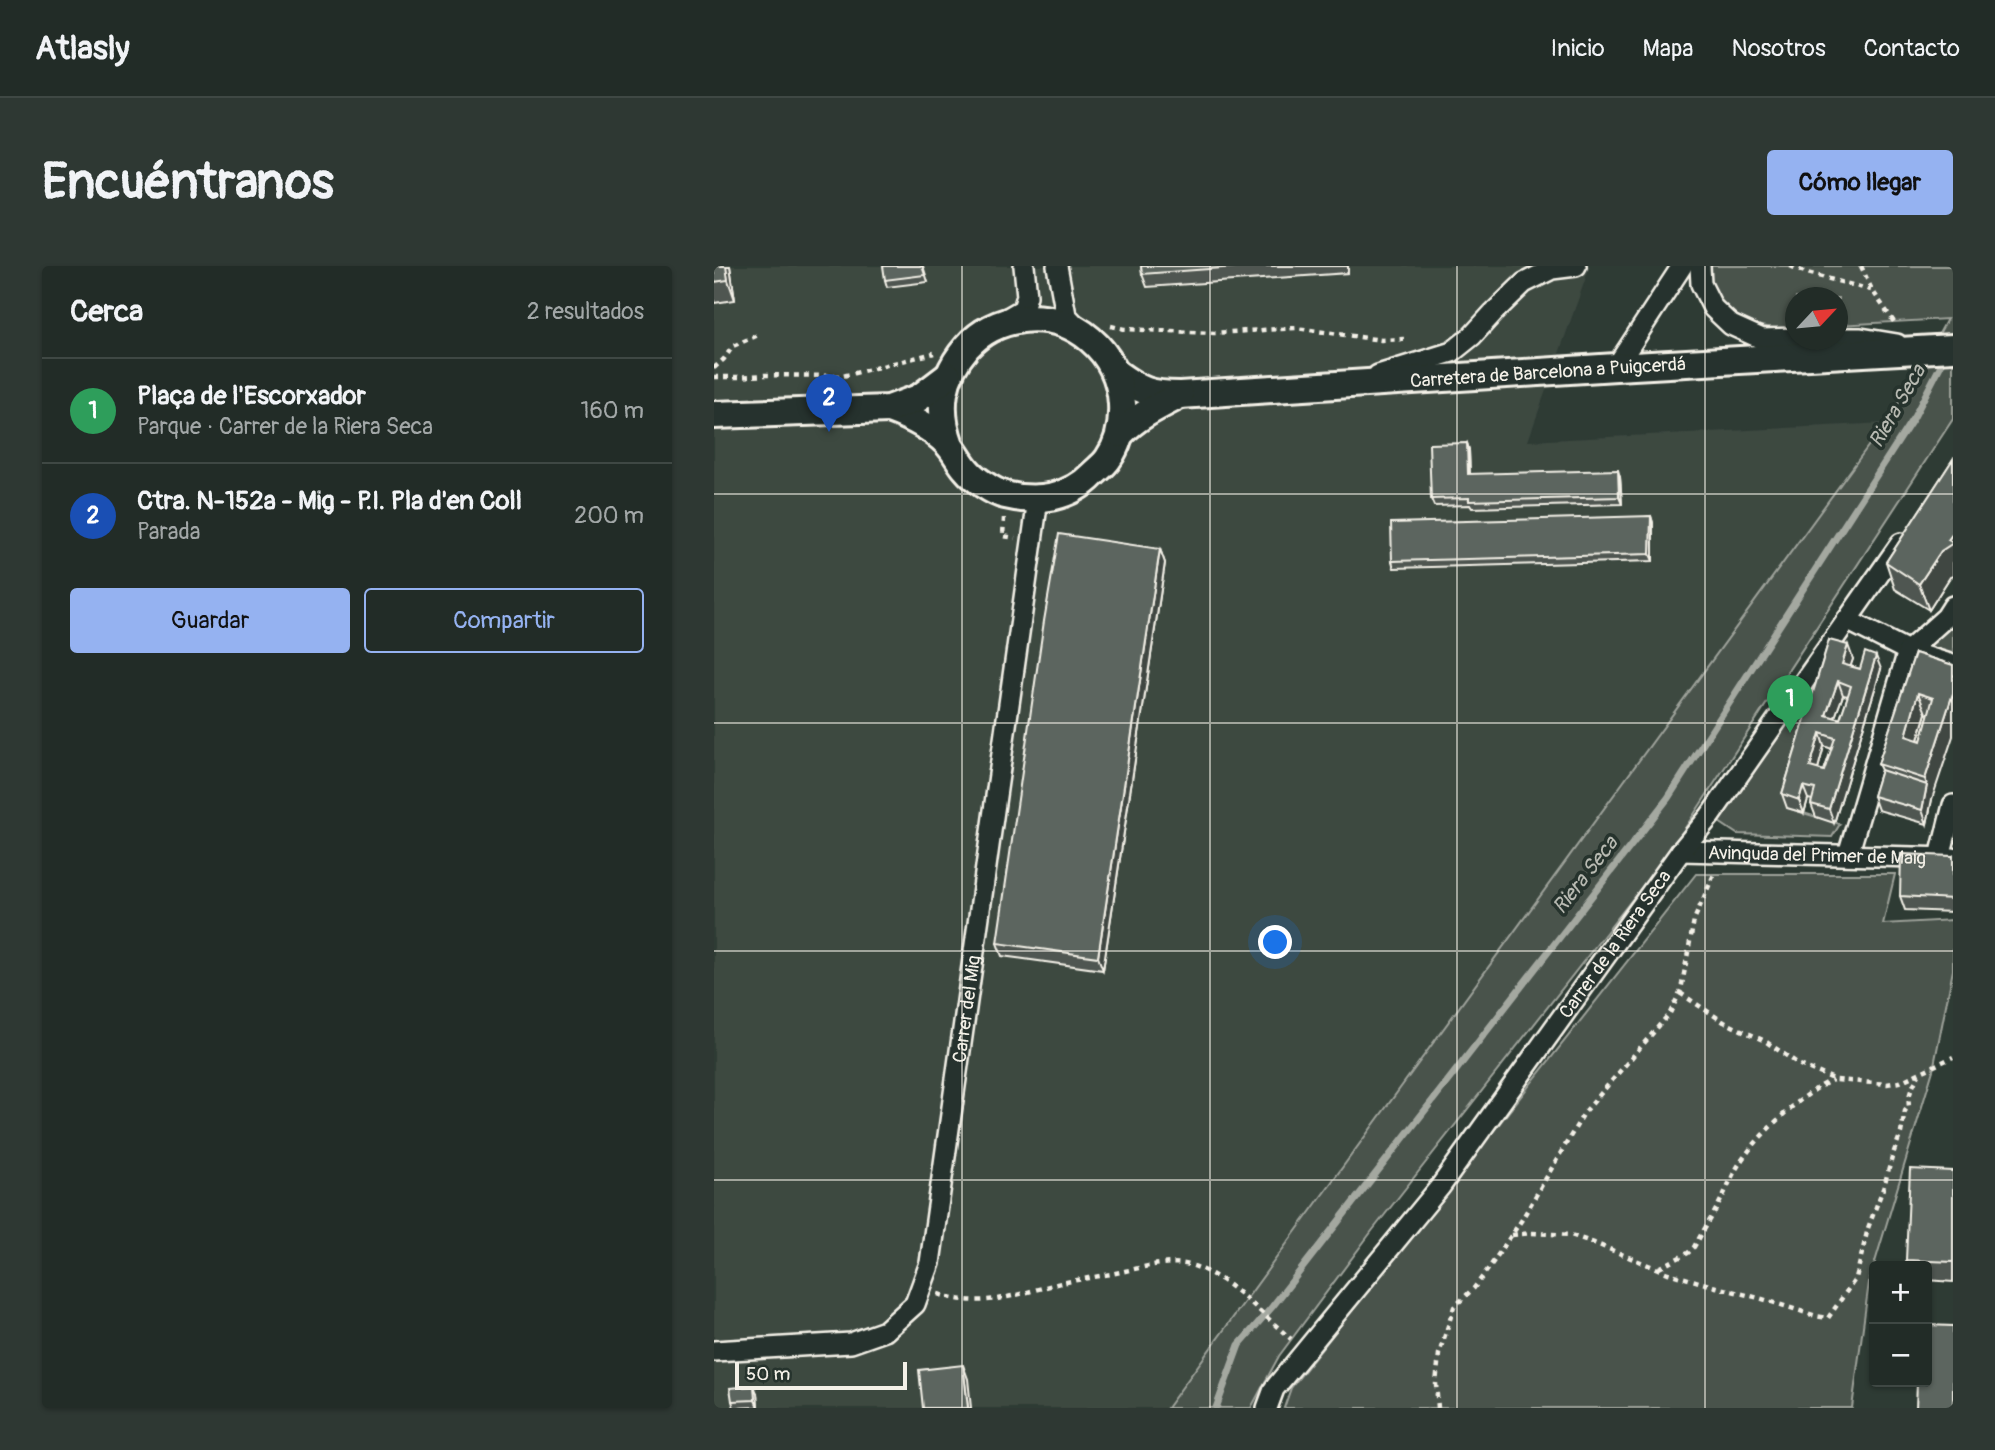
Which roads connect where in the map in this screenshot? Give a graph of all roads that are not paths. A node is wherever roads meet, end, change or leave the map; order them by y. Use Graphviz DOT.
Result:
graph roads {
  1 [pos="1024,266"];
  2 [pos="1057,266"];
  3 [pos="1577,266"];
  4 [pos="1682,266"];
  5 [pos="1700,266"];
  6 [pos="993,327"];
  7 [pos="1084,334"];
  8 [pos="1785,338"];
  9 [pos="1848,338"];
  10 [pos="1953,348"];
  11 [pos="1915,350"];
  12 [pos="1616,367"];
  13 [pos="1116,373"];
  14 [pos="948,376"];
  15 [pos="1344,384"];
  16 [pos="1180,395"];
  17 [pos="889,409"];
  18 [pos="714,415"];
  19 [pos="1120,434"];
  20 [pos="950,445"];
  21 [pos="1038,499"];
  22 [pos="1915,524"];
  23 [pos="1953,606"];
  24 [pos="1847,620"];
  25 [pos="1908,651"];
  26 [pos="1953,665"];
  27 [pos="1953,805"];
  28 [pos="1681,851"];
  29 [pos="1848,855"];
  30 [pos="1946,857"];
  31 [pos="714,1351"];
  32 [pos="1266,1408"];
  1 -- 6 [label="street"];
  2 -- 7 [label="street"];
  3 -- 15 [label="street"];
  4 -- 12 [label="street"];
  5 -- 8 [label="street"];
  6 -- 7 [label="main road"];
  6 -- 14 [label="main road"];
  7 -- 13 [label="main road"];
  9 -- 11 [label="street"];
  10 -- 11 [label="main road, Carretera de Barcelona a Puigcerdá"];
  11 -- 12 [label="main road, Carretera de Barcelona a Puigcerdá"];
  12 -- 15 [label="main road, Carretera de Barcelona a Puigcerdá"];
  13 -- 16 [label="main road, Carretera de Barcelona a Puigcerdá"];
  13 -- 19 [label="main road"];
  14 -- 17 [label="main road"];
  14 -- 20 [label="main road"];
  15 -- 16 [label="main road, Carretera de Barcelona a Puigcerdá"];
  16 -- 19 [label="main road, Carretera de Barcelona a Puigcerdá"];
  17 -- 18 [label="main road"];
  17 -- 20 [label="main road"];
  19 -- 21 [label="main road"];
  20 -- 21 [label="main road"];
  21 -- 31 [label="street, Carrer del Mig"];
  22 -- 24 [label="street, Carrer de la Riera Seca"];
  23 -- 25 [label="street"];
  24 -- 25 [label="street"];
  24 -- 28 [label="street, Carrer de la Riera Seca"];
  25 -- 26 [label="street"];
  25 -- 29 [label="street"];
  27 -- 30 [label="street"];
  28 -- 29 [label="street, Avinguda del Primer de Maig"];
  28 -- 32 [label="street, Carrer de la Riera Seca"];
  29 -- 30 [label="street, Avinguda del Primer de Maig"];
}
